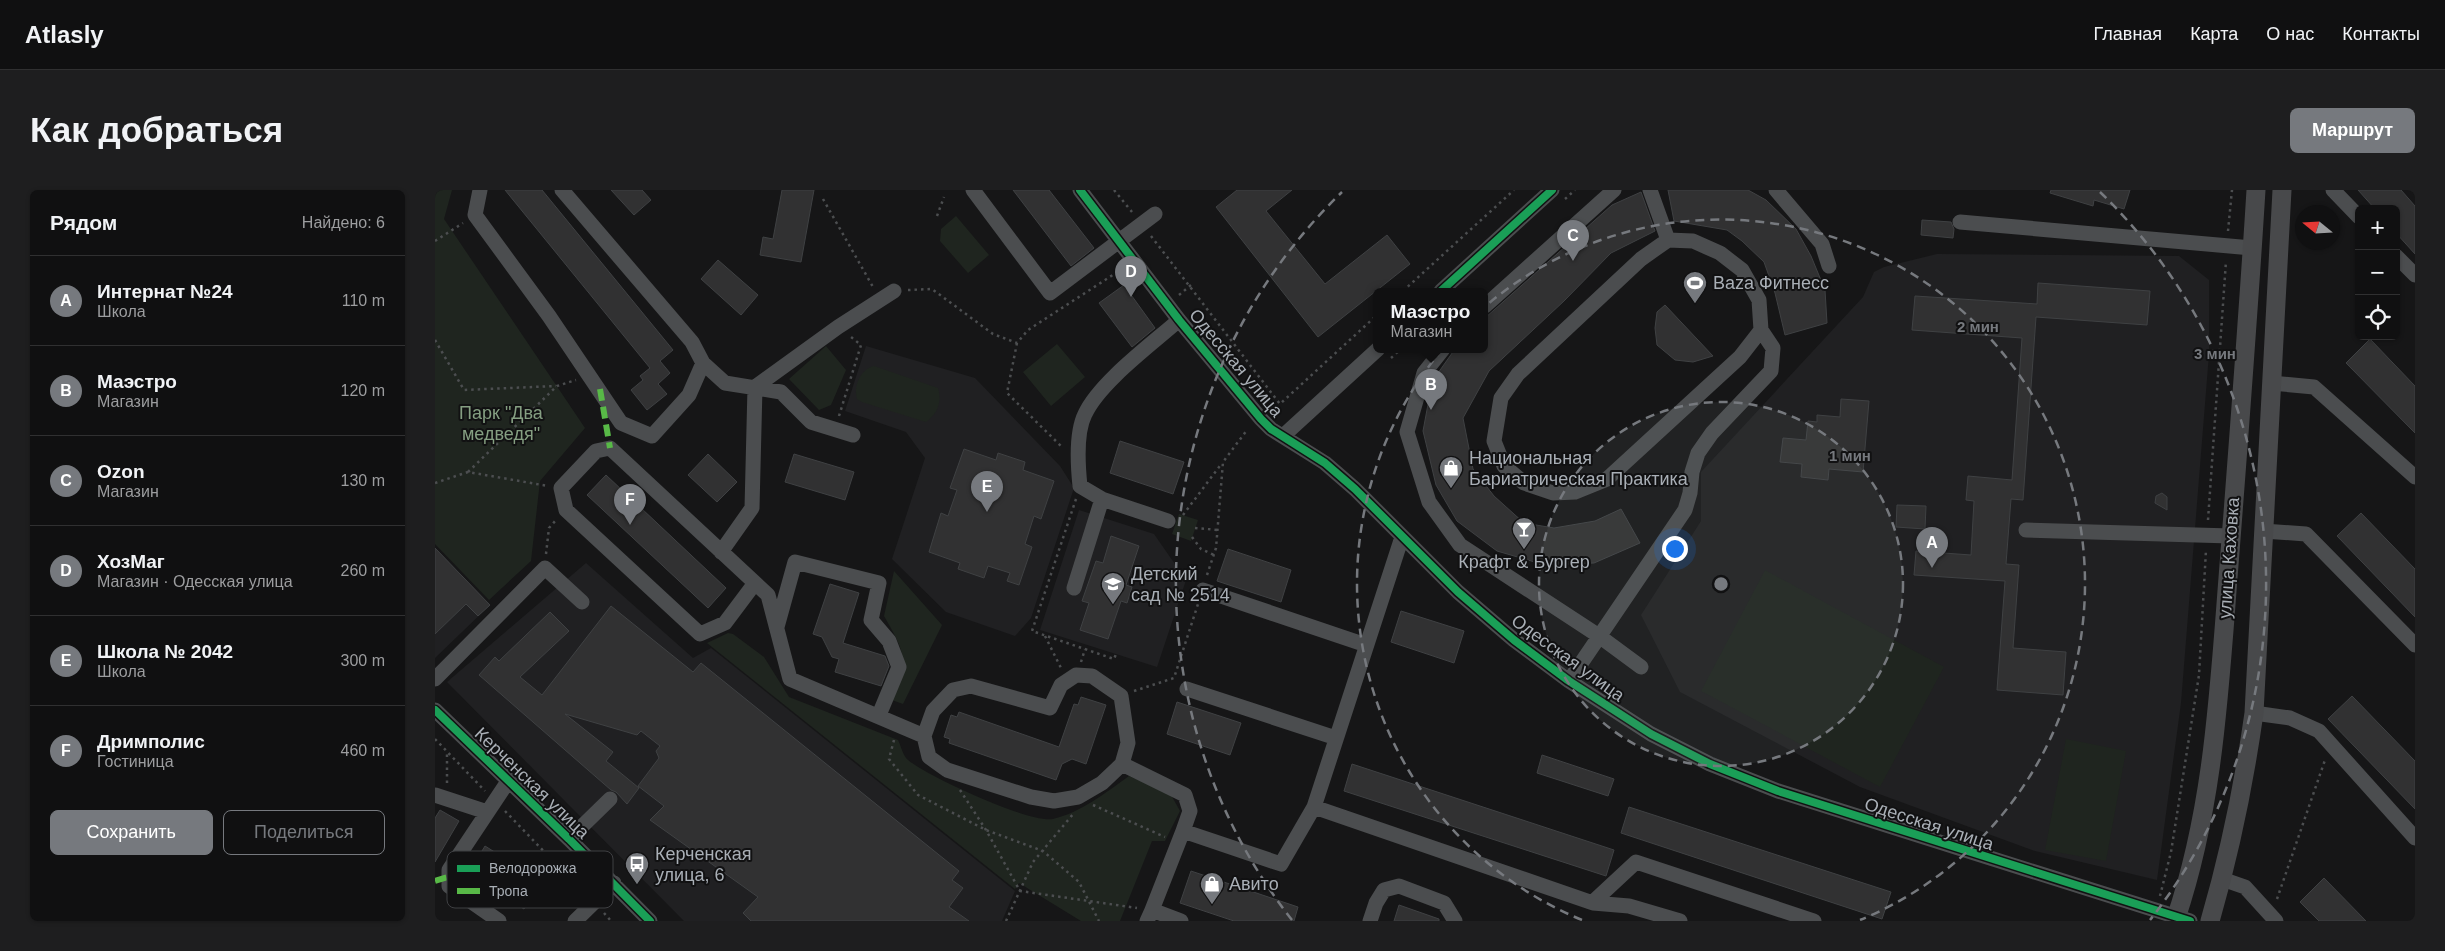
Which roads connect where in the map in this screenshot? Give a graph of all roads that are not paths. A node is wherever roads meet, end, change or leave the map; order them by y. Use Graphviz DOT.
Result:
graph roads {
  1 [pos="480,190"];
  2 [pos="562,190"];
  3 [pos="973,190"];
  4 [pos="1080,190"];
  5 [pos="1552,190"];
  6 [pos="1614,190"];
  7 [pos="1650,190"];
  8 [pos="1776,190"];
  9 [pos="2256,190"];
  10 [pos="2282,190"];
  11 [pos="2333,190"];
  12 [pos="2355,213"];
  13 [pos="1155,214"];
  14 [pos="1960,222"];
  15 [pos="1121,240"];
  16 [pos="1668,240"];
  17 [pos="2253,248"];
  18 [pos="2400,260"];
  19 [pos="1829,266"];
  20 [pos="2415,275"];
  21 [pos="1444,288"];
  22 [pos="894,291"];
  23 [pos="1488,303"];
  24 [pos="1179,320"];
  25 [pos="1761,330"];
  26 [pos="1374,353"];
  27 [pos="1440,353"];
  28 [pos="703,363"];
  29 [pos="2271,383"];
  30 [pos="755,387"];
  31 [pos="853,435"];
  32 [pos="1283,436"];
  33 [pos="2415,477"];
  34 [pos="1102,498"];
  35 [pos="1168,521"];
  36 [pos="2026,530"];
  37 [pos="2263,531"];
  38 [pos="2231,536"];
  39 [pos="1401,537"];
  40 [pos="721,552"];
  41 [pos="755,583"];
  42 [pos="1074,588"];
  43 [pos="1203,590"];
  44 [pos="583,602"];
  45 [pos="777,629"];
  46 [pos="1599,636"];
  47 [pos="1366,645"];
  48 [pos="2415,645"];
  49 [pos="1641,667"];
  50 [pos="435,679"];
  51 [pos="1569,681"];
  52 [pos="1187,689"];
  53 [pos="435,710"];
  54 [pos="2254,713"];
  55 [pos="879,715"];
  56 [pos="924,736"];
  57 [pos="1336,738"];
  58 [pos="1122,764"];
  59 [pos="509,780"];
  60 [pos="435,795"];
  61 [pos="610,799"];
  62 [pos="491,807"];
  63 [pos="1314,807"];
  64 [pos="1181,837"];
  65 [pos="2415,838"];
  66 [pos="569,839"];
  67 [pos="462,851"];
  68 [pos="581,851"];
  69 [pos="2222,879"];
  70 [pos="614,884"];
  71 [pos="1593,902"];
  72 [pos="480,908"];
  73 [pos="589,908"];
  74 [pos="1149,915"];
  75 [pos="2274,918"];
  76 [pos="2181,920"];
  77 [pos="499,921"];
  78 [pos="575,921"];
  79 [pos="650,921"];
  80 [pos="1181,921"];
  81 [pos="1370,921"];
  82 [pos="1455,921"];
  83 [pos="1680,921"];
  84 [pos="1815,921"];
  85 [pos="2210,921"];
  1 -- 28 [label="street"];
  2 -- 28 [label="street"];
  3 -- 15 [label="street"];
  4 -- 15 [label="street, Одесская улица"];
  5 -- 21 [label="street"];
  6 -- 23 [label="street"];
  7 -- 16 [label="street"];
  8 -- 19 [label="street"];
  9 -- 17 [label="main road, улица Каховка"];
  10 -- 29 [label="main road, улица Каховка"];
  11 -- 12 [label="street"];
  13 -- 15 [label="street"];
  14 -- 17 [label="street"];
  15 -- 24 [label="street, Одесская улица"];
  16 -- 25 [label="street"];
  16 -- 25 [label="street"];
  17 -- 38 [label="main road, улица Каховка"];
  18 -- 20 [label="street"];
  22 -- 30 [label="street"];
  24 -- 32 [label="street, Одесская улица"];
  24 -- 34 [label="street"];
  25 -- 46 [label="street"];
  26 -- 32 [label="street"];
  27 -- 46 [label="street"];
  28 -- 30 [label="street"];
  29 -- 33 [label="street"];
  29 -- 37 [label="main road, улица Каховка"];
  30 -- 31 [label="street"];
  30 -- 40 [label="street"];
  32 -- 39 [label="street, Одесская улица"];
  34 -- 35 [label="street"];
  34 -- 42 [label="street"];
  36 -- 38 [label="street"];
  37 -- 48 [label="street"];
  37 -- 54 [label="main road, улица Каховка"];
  38 -- 76 [label="main road, улица Каховка"];
  39 -- 47 [label="street"];
  39 -- 51 [label="street, Одесская улица"];
  40 -- 41 [label="street"];
  40 -- 41 [label="street"];
  41 -- 45 [label="street"];
  43 -- 47 [label="street"];
  44 -- 50 [label="street"];
  45 -- 55 [label="street"];
  45 -- 55 [label="street"];
  46 -- 49 [label="street"];
  46 -- 51 [label="street"];
  47 -- 57 [label="street"];
  51 -- 76 [label="street, Одесская улица"];
  52 -- 57 [label="street"];
  53 -- 59 [label="street, Керченская улица"];
  54 -- 65 [label="street"];
  54 -- 69 [label="main road, улица Каховка"];
  55 -- 56 [label="street"];
  56 -- 58 [label="street"];
  56 -- 58 [label="street"];
  57 -- 63 [label="street"];
  58 -- 64 [label="street"];
  59 -- 62 [label="street"];
  59 -- 66 [label="street, Керченская улица"];
  60 -- 62 [label="street"];
  61 -- 66 [label="street"];
  62 -- 67 [label="street"];
  63 -- 64 [label="street"];
  63 -- 71 [label="street"];
  64 -- 74 [label="street"];
  66 -- 68 [label="street, Керченская улица"];
  69 -- 75 [label="street"];
  69 -- 85 [label="main road, улица Каховка"];
  70 -- 79 [label="street, Керченская улица"];
  71 -- 83 [label="street"];
  71 -- 84 [label="street"];
  72 -- 77 [label="street"];
  73 -- 78 [label="street"];
  74 -- 80 [label="street"];
  81 -- 82 [label="street"];
}
